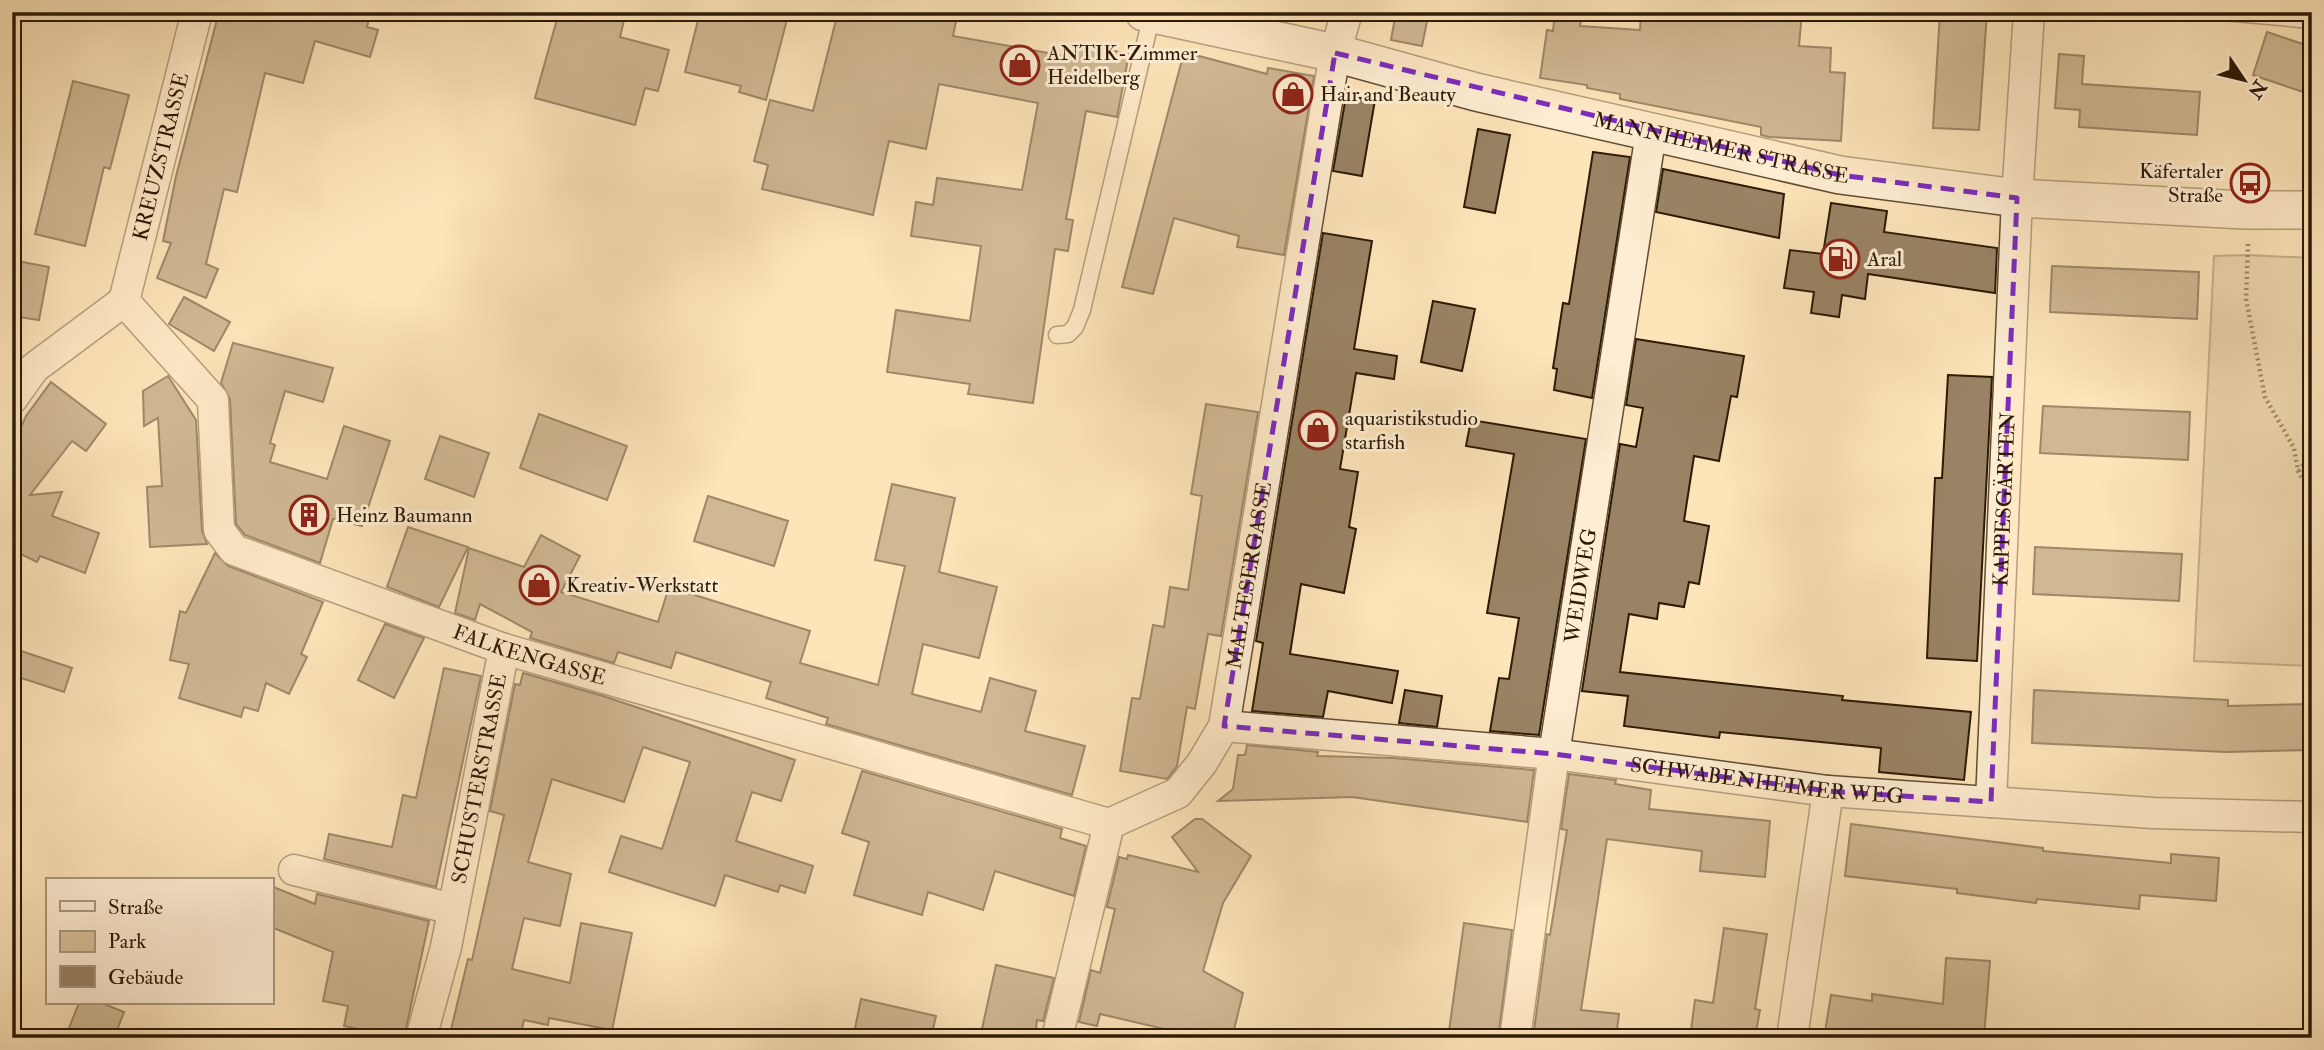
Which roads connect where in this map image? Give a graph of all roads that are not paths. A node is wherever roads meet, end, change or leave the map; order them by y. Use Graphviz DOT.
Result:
graph roads {
  1 [pos="197,12"];
  2 [pos="1347,12"];
  3 [pos="2029,12"];
  4 [pos="2224,12"];
  5 [pos="1148,13"];
  6 [pos="2312,20"];
  7 [pos="1335,54"];
  8 [pos="1651,134"];
  9 [pos="2017,198"];
  10 [pos="2312,210"];
  11 [pos="124,301"];
  12 [pos="1057,335"];
  13 [pos="23,363"];
  14 [pos="12,399"];
  15 [pos="505,649"];
  16 [pos="1224,726"];
  17 [pos="1554,754"];
  18 [pos="1828,791"];
  19 [pos="1991,802"];
  20 [pos="2312,817"];
  21 [pos="1109,824"];
  22 [pos="295,870"];
  23 [pos="453,909"];
  24 [pos="421,1038"];
  25 [pos="1057,1038"];
  26 [pos="1516,1038"];
  27 [pos="1791,1038"];
  1 -- 11 [label="street, KREUZSTRASSE"];
  2 -- 7 [label="street, MALTESERGASSE"];
  3 -- 9 [label="street, KAPPESGÄRTEN"];
  4 -- 6 [label="lane"];
  5 -- 7 [label="street, MANNHEIMER STRASSE"];
  5 -- 12 [label="lane"];
  7 -- 8 [label="street, MANNHEIMER STRASSE"];
  7 -- 16 [label="street, MALTESERGASSE"];
  8 -- 9 [label="street, MANNHEIMER STRASSE"];
  8 -- 17 [label="street, WEIDWEG"];
  9 -- 10 [label="street, MANNHEIMER STRASSE"];
  9 -- 19 [label="street, KAPPESGÄRTEN"];
  11 -- 13 [label="street"];
  11 -- 15 [label="street, FALKENGASSE"];
  13 -- 14 [label="street"];
  15 -- 21 [label="street, FALKENGASSE"];
  15 -- 23 [label="street, SCHUSTERSTRASSE"];
  16 -- 17 [label="street, SCHWABENHEIMER WEG"];
  16 -- 21 [label="street, MALTESERGASSE"];
  17 -- 18 [label="street, SCHWABENHEIMER WEG"];
  17 -- 26 [label="street, WEIDWEG"];
  18 -- 19 [label="street, SCHWABENHEIMER WEG"];
  18 -- 27 [label="street"];
  19 -- 20 [label="street, SCHWABENHEIMER WEG"];
  21 -- 25 [label="street"];
  22 -- 23 [label="street, SCHUSTERSTRASSE"];
  23 -- 24 [label="street, SCHUSTERSTRASSE"];
}
